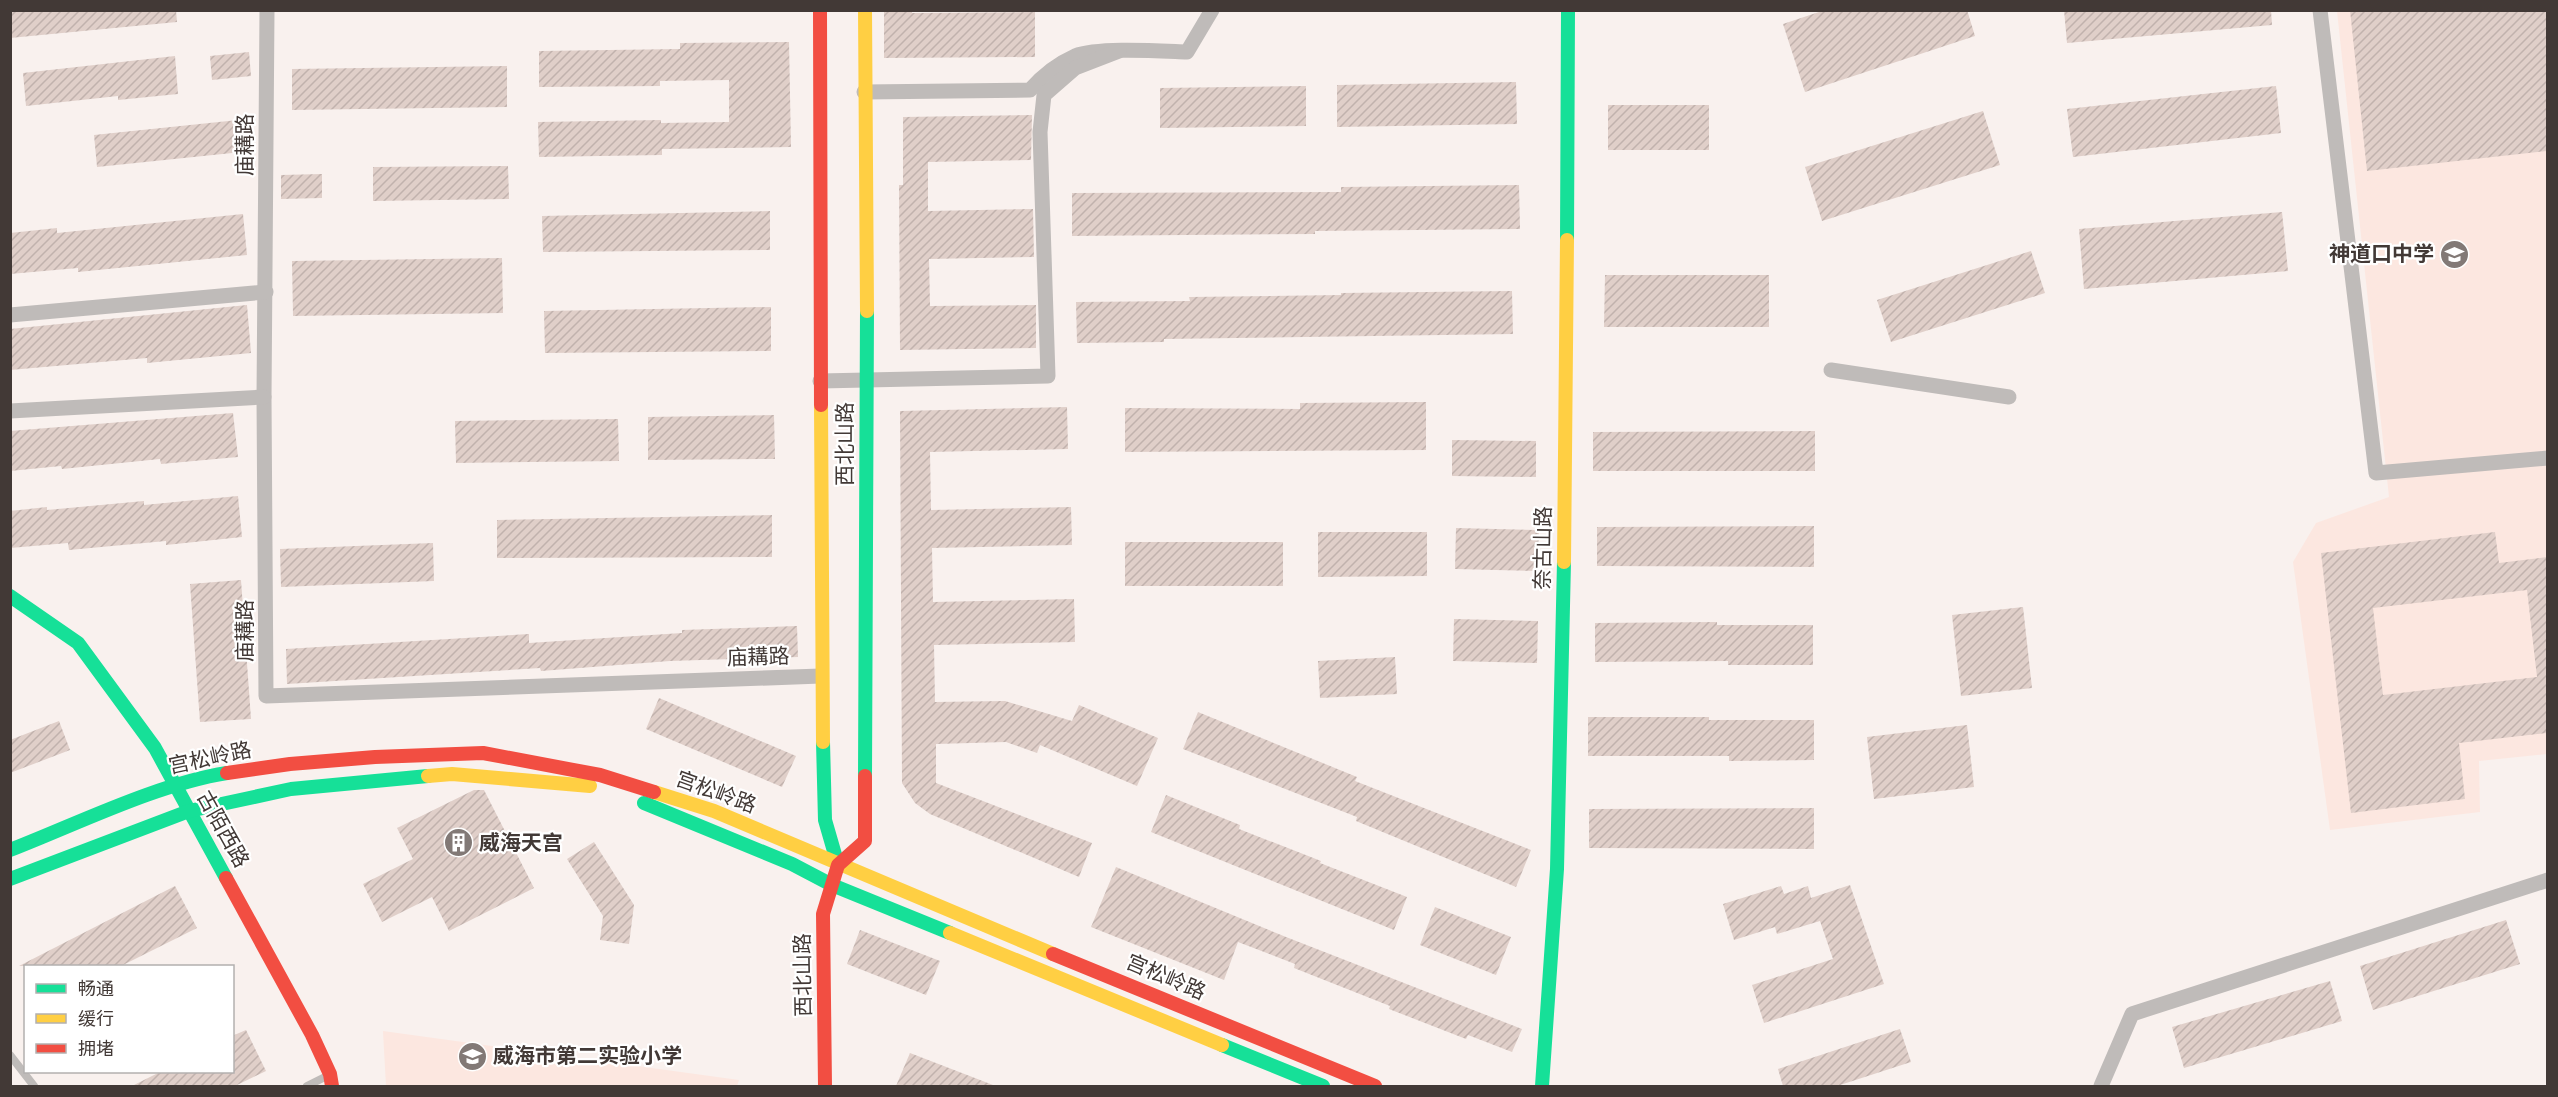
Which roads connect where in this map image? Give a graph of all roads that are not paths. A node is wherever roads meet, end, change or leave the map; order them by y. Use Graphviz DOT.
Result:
graph roads {
  1 [pos="267,10"];
  2 [pos="820,10"];
  3 [pos="865,10"];
  4 [pos="1212,10"];
  5 [pos="1568,10"];
  6 [pos="2320,10"];
  7 [pos="1119,51"];
  8 [pos="864,92"];
  9 [pos="266,292"];
  10 [pos="10,315"];
  11 [pos="1831,370"];
  12 [pos="867,380"];
  13 [pos="820,381"];
  14 [pos="264,397"];
  15 [pos="2009,397"];
  16 [pos="10,411"];
  17 [pos="2547,458"];
  18 [pos="10,596"];
  19 [pos="821,676"];
  20 [pos="175,785"];
  21 [pos="189,811"];
  22 [pos="10,850"];
  23 [pos="838,865"];
  24 [pos="10,879"];
  25 [pos="2547,880"];
  26 [pos="832,885"];
  27 [pos="10,1055"];
  28 [pos="331,1080"];
  29 [pos="34,1086"];
  30 [pos="307,1086"];
  31 [pos="825,1086"];
  32 [pos="1323,1086"];
  33 [pos="1375,1086"];
  34 [pos="1542,1086"];
  35 [pos="2101,1086"];
  1 -- 9 [label="street, 庙耩路"];
  2 -- 13 [label="main road, 西北山路"];
  3 -- 8 [label="main road, 西北山路"];
  4 -- 7 [label="street"];
  5 -- 34 [label="main road, 奈古山路"];
  6 -- 17 [label="street"];
  7 -- 8 [label="street"];
  7 -- 12 [label="street"];
  8 -- 12 [label="main road, 西北山路"];
  9 -- 10 [label="street"];
  9 -- 14 [label="street, 庙耩路"];
  11 -- 15 [label="street"];
  12 -- 13 [label="street"];
  12 -- 23 [label="main road, 西北山路"];
  13 -- 19 [label="main road, 西北山路"];
  14 -- 16 [label="street"];
  14 -- 19 [label="street, 庙耩路"];
  18 -- 20 [label="main road, 古陌西路"];
  19 -- 23 [label="main road, 西北山路"];
  20 -- 21 [label="main road, 古陌西路"];
  20 -- 22 [label="main road, 宫松岭路"];
  20 -- 23 [label="main road, 宫松岭路"];
  21 -- 24 [label="main road"];
  21 -- 26 [label="main road"];
  21 -- 28 [label="main road, 古陌西路"];
  23 -- 26 [label="main road, 西北山路"];
  23 -- 33 [label="main road, 宫松岭路"];
  25 -- 35 [label="street"];
  26 -- 31 [label="main road, 西北山路"];
  26 -- 32 [label="main road"];
  27 -- 29 [label="lane"];
  28 -- 30 [label="lane"];
}
